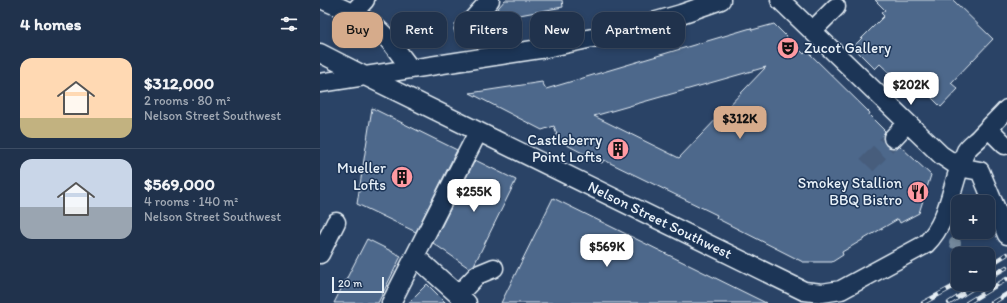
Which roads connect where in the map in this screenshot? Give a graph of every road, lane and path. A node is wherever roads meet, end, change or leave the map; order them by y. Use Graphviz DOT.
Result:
graph roads {
  1 [pos="323,0"];
  2 [pos="365,0"];
  3 [pos="490,0"];
  4 [pos="721,0"];
  5 [pos="780,0"];
  6 [pos="836,7"];
  7 [pos="348,12"];
  8 [pos="354,12"];
  9 [pos="479,12"];
  10 [pos="812,31"];
  11 [pos="383,35"];
  12 [pos="320,53"];
  13 [pos="411,69"];
  14 [pos="365,76"];
  15 [pos="320,83"];
  16 [pos="1007,109"];
  17 [pos="907,123"];
  18 [pos="988,128"];
  19 [pos="478,132"];
  20 [pos="892,138"];
  21 [pos="1005,145"];
  22 [pos="959,167"];
  23 [pos="336,222"];
  24 [pos="1006,232"];
  25 [pos="320,254"];
  26 [pos="415,256"];
  27 [pos="494,268"];
  28 [pos="462,299"];
  29 [pos="391,303"];
  1 -- 7 [label="street"];
  2 -- 8 [label="street"];
  3 -- 9 [label="street"];
  4 -- 13 [label="street"];
  5 -- 10 [label="street"];
  6 -- 10 [label="street"];
  10 -- 17 [label="street"];
  11 -- 13 [label="street"];
  12 -- 14 [label="street, Nelson Street Southwest"];
  13 -- 14 [label="street"];
  14 -- 15 [label="street"];
  14 -- 19 [label="street, Nelson Street Southwest"];
  16 -- 18 [label="street, Nelson Street Southwest"];
  17 -- 20 [label="street"];
  17 -- 22 [label="street"];
  18 -- 21 [label="street"];
  18 -- 22 [label="street, Nelson Street Southwest"];
  19 -- 22 [label="street, Nelson Street Southwest"];
  19 -- 26 [label="street"];
  22 -- 24 [label="street"];
  23 -- 25 [label="street"];
  26 -- 28 [label="street"];
  26 -- 29 [label="street"];
  27 -- 28 [label="street"];
}
